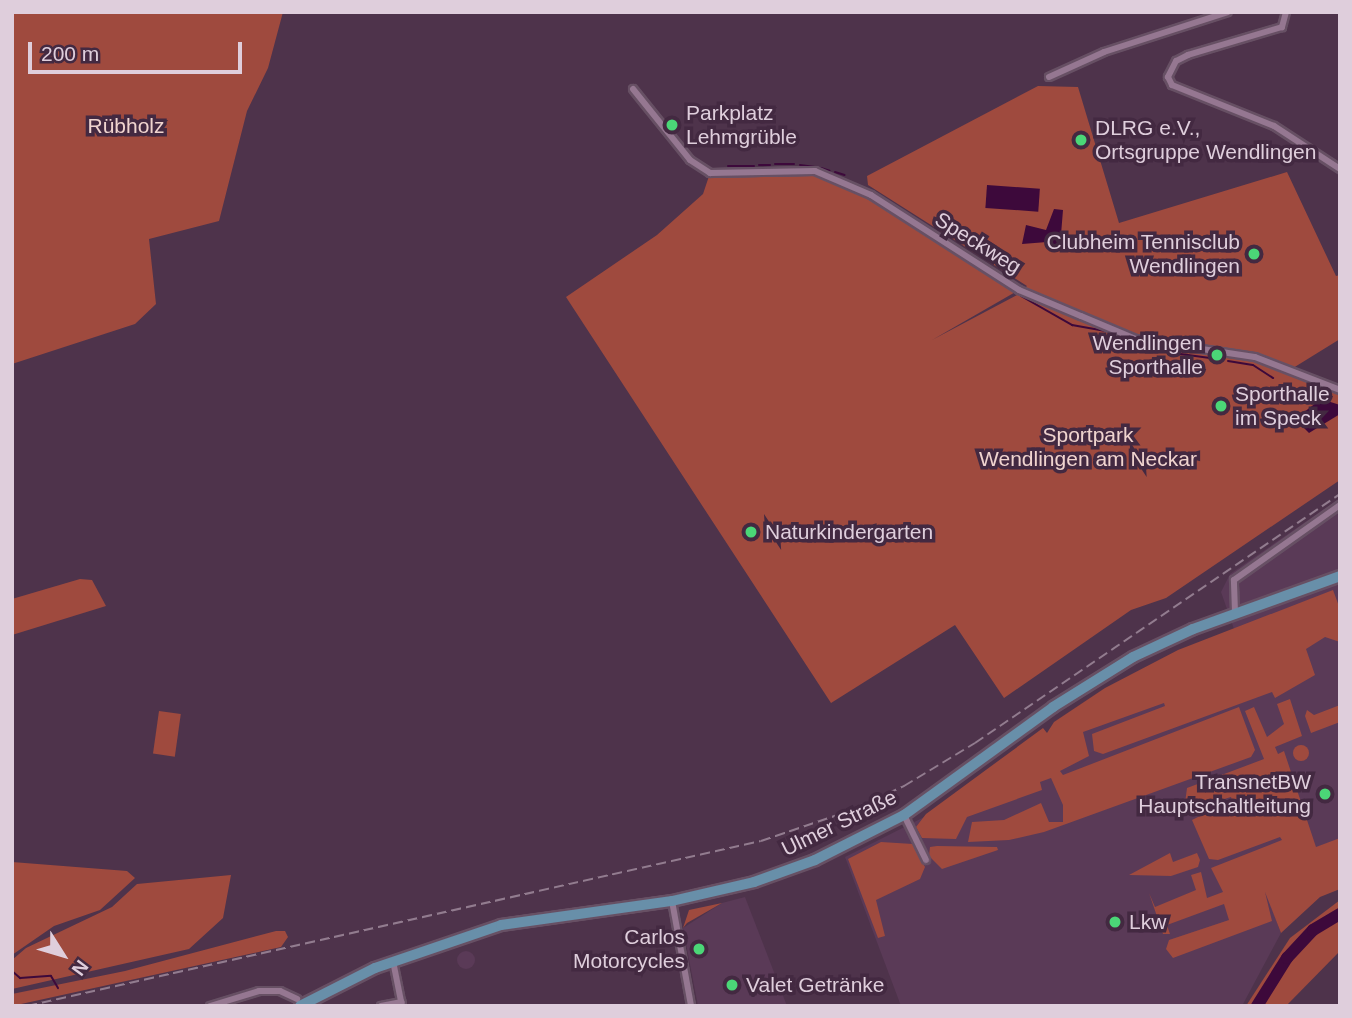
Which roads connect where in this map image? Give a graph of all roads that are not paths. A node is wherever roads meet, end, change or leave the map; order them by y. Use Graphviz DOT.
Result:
graph roads {
  1 [pos="1227,12"];
  2 [pos="1286,12"];
  3 [pos="1049,77"];
  4 [pos="634,89"];
  5 [pos="1340,169"];
  6 [pos="1340,390"];
  7 [pos="1340,505"];
  8 [pos="1340,576"];
  9 [pos="1235,612"];
  10 [pos="904,815"];
  11 [pos="926,860"];
  12 [pos="672,901"];
  13 [pos="393,961"];
  14 [pos="299,1002"];
  15 [pos="402,1004"];
  16 [pos="210,1006"];
  17 [pos="381,1006"];
  18 [pos="691,1006"];
  1 -- 3 [label="street"];
  2 -- 5 [label="street"];
  4 -- 6 [label="street, Speckweg"];
  7 -- 9 [label="street"];
  8 -- 9 [label="main road, Ulmer Straße"];
  9 -- 10 [label="main road, Ulmer Straße"];
  10 -- 11 [label="street"];
  10 -- 12 [label="main road, Ulmer Straße"];
  12 -- 13 [label="main road, Ulmer Straße"];
  12 -- 18 [label="street"];
  13 -- 14 [label="main road, Ulmer Straße"];
  13 -- 15 [label="street"];
  14 -- 16 [label="street"];
  15 -- 17 [label="street"];
}
